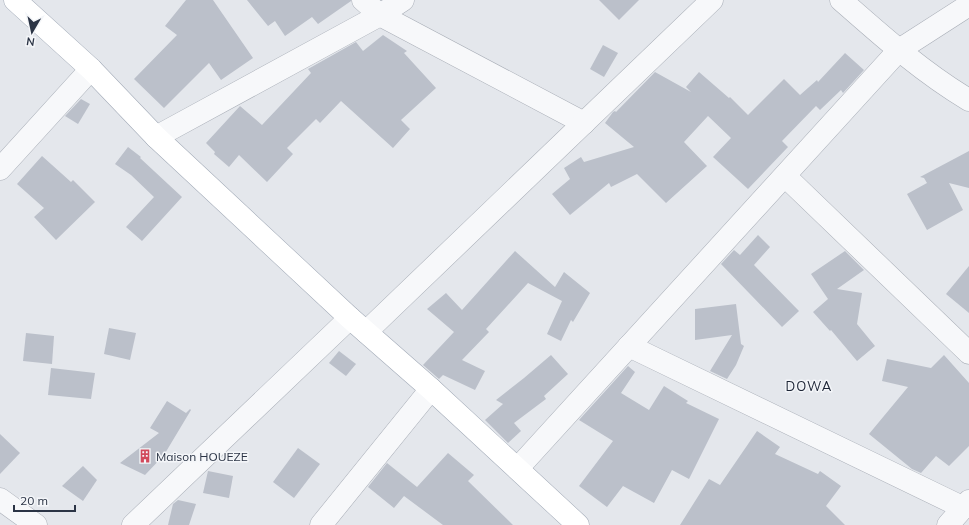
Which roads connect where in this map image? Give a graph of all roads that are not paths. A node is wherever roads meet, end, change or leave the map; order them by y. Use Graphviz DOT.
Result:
graph roads {
  1 [pos="15,0"];
  2 [pos="363,0"];
  3 [pos="403,0"];
  4 [pos="712,0"];
  5 [pos="841,0"];
  6 [pos="969,5"];
  7 [pos="380,15"];
  8 [pos="899,50"];
  9 [pos="91,70"];
  10 [pos="969,100"];
  11 [pos="584,123"];
  12 [pos="156,137"];
  13 [pos="0,169"];
  14 [pos="785,176"];
  15 [pos="358,325"];
  16 [pos="629,346"];
  17 [pos="969,353"];
  18 [pos="431,389"];
  19 [pos="518,468"];
  20 [pos="0,499"];
  21 [pos="966,505"];
  22 [pos="36,525"];
  23 [pos="133,525"];
  24 [pos="321,525"];
  25 [pos="578,525"];
  26 [pos="948,525"];
  1 -- 9 [label="main road"];
  2 -- 7 [label="street"];
  3 -- 7 [label="street"];
  4 -- 11 [label="street"];
  5 -- 8 [label="street"];
  6 -- 8 [label="street"];
  7 -- 11 [label="street"];
  7 -- 12 [label="street"];
  8 -- 10 [label="street"];
  8 -- 14 [label="street"];
  9 -- 12 [label="main road"];
  9 -- 13 [label="street"];
  11 -- 15 [label="street"];
  12 -- 15 [label="main road"];
  14 -- 16 [label="street"];
  14 -- 17 [label="street"];
  15 -- 18 [label="main road"];
  15 -- 23 [label="street"];
  16 -- 19 [label="street"];
  16 -- 21 [label="street"];
  18 -- 19 [label="main road"];
  18 -- 24 [label="street"];
  19 -- 25 [label="main road"];
  20 -- 22 [label="street"];
  21 -- 26 [label="street"];
}
